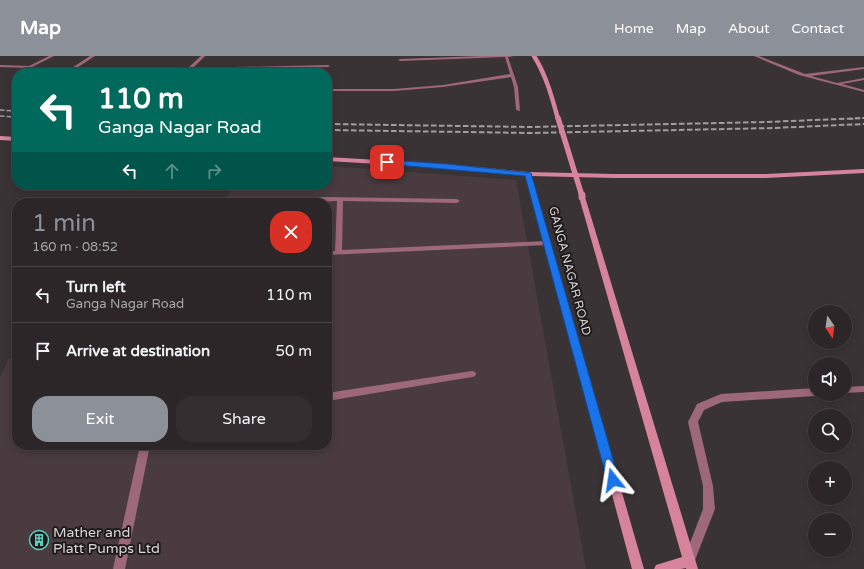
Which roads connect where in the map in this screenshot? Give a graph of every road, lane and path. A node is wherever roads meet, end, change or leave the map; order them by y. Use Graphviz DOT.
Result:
graph roads {
  1 [pos="52,56"];
  2 [pos="93,56"];
  3 [pos="203,56"];
  4 [pos="403,56"];
  5 [pos="506,56"];
  6 [pos="512,56"];
  7 [pos="534,56"];
  8 [pos="756,56"];
  9 [pos="0,66"];
  10 [pos="328,66"];
  11 [pos="73,68"];
  12 [pos="190,68"];
  13 [pos="258,68"];
  14 [pos="864,68"];
  15 [pos="805,75"];
  16 [pos="513,76"];
  17 [pos="864,79"];
  18 [pos="834,84"];
  19 [pos="332,90"];
  20 [pos="864,91"];
  21 [pos="518,110"];
  22 [pos="0,138"];
  23 [pos="12,139"];
  24 [pos="332,159"];
  25 [pos="864,171"];
  26 [pos="528,174"];
  27 [pos="332,199"];
  28 [pos="340,199"];
  29 [pos="457,200"];
  30 [pos="547,243"];
  31 [pos="338,251"];
  32 [pos="332,252"];
  33 [pos="472,374"];
  34 [pos="864,389"];
  35 [pos="852,390"];
  36 [pos="808,392"];
  37 [pos="332,397"];
  38 [pos="144,450"];
  39 [pos="690,565"];
  40 [pos="119,569"];
  41 [pos="638,569"];
  42 [pos="660,569"];
  1 -- 9 [label="street"];
  2 -- 11 [label="street"];
  3 -- 12 [label="street"];
  4 -- 5 [label="street"];
  5 -- 6 [label="street"];
  5 -- 16 [label="street"];
  7 -- 39 [label="street, bridge"];
  8 -- 15 [label="street"];
  10 -- 13 [label="street"];
  14 -- 15 [label="street"];
  15 -- 18 [label="street"];
  16 -- 19 [label="street"];
  16 -- 21 [label="street"];
  17 -- 18 [label="street"];
  18 -- 20 [label="street"];
  22 -- 23 [label="street"];
  24 -- 26 [label="street"];
  25 -- 26 [label="street"];
  26 -- 30 [label="street, GANGA NAGAR ROAD"];
  27 -- 28 [label="street"];
  28 -- 29 [label="street"];
  28 -- 31 [label="street"];
  30 -- 31 [label="street"];
  30 -- 41 [label="street, GANGA NAGAR ROAD"];
  31 -- 32 [label="street"];
  33 -- 37 [label="street"];
  34 -- 35 [label="street"];
  36 -- 39 [label="street"];
  38 -- 40 [label="street"];
  39 -- 42 [label="street"];
}
